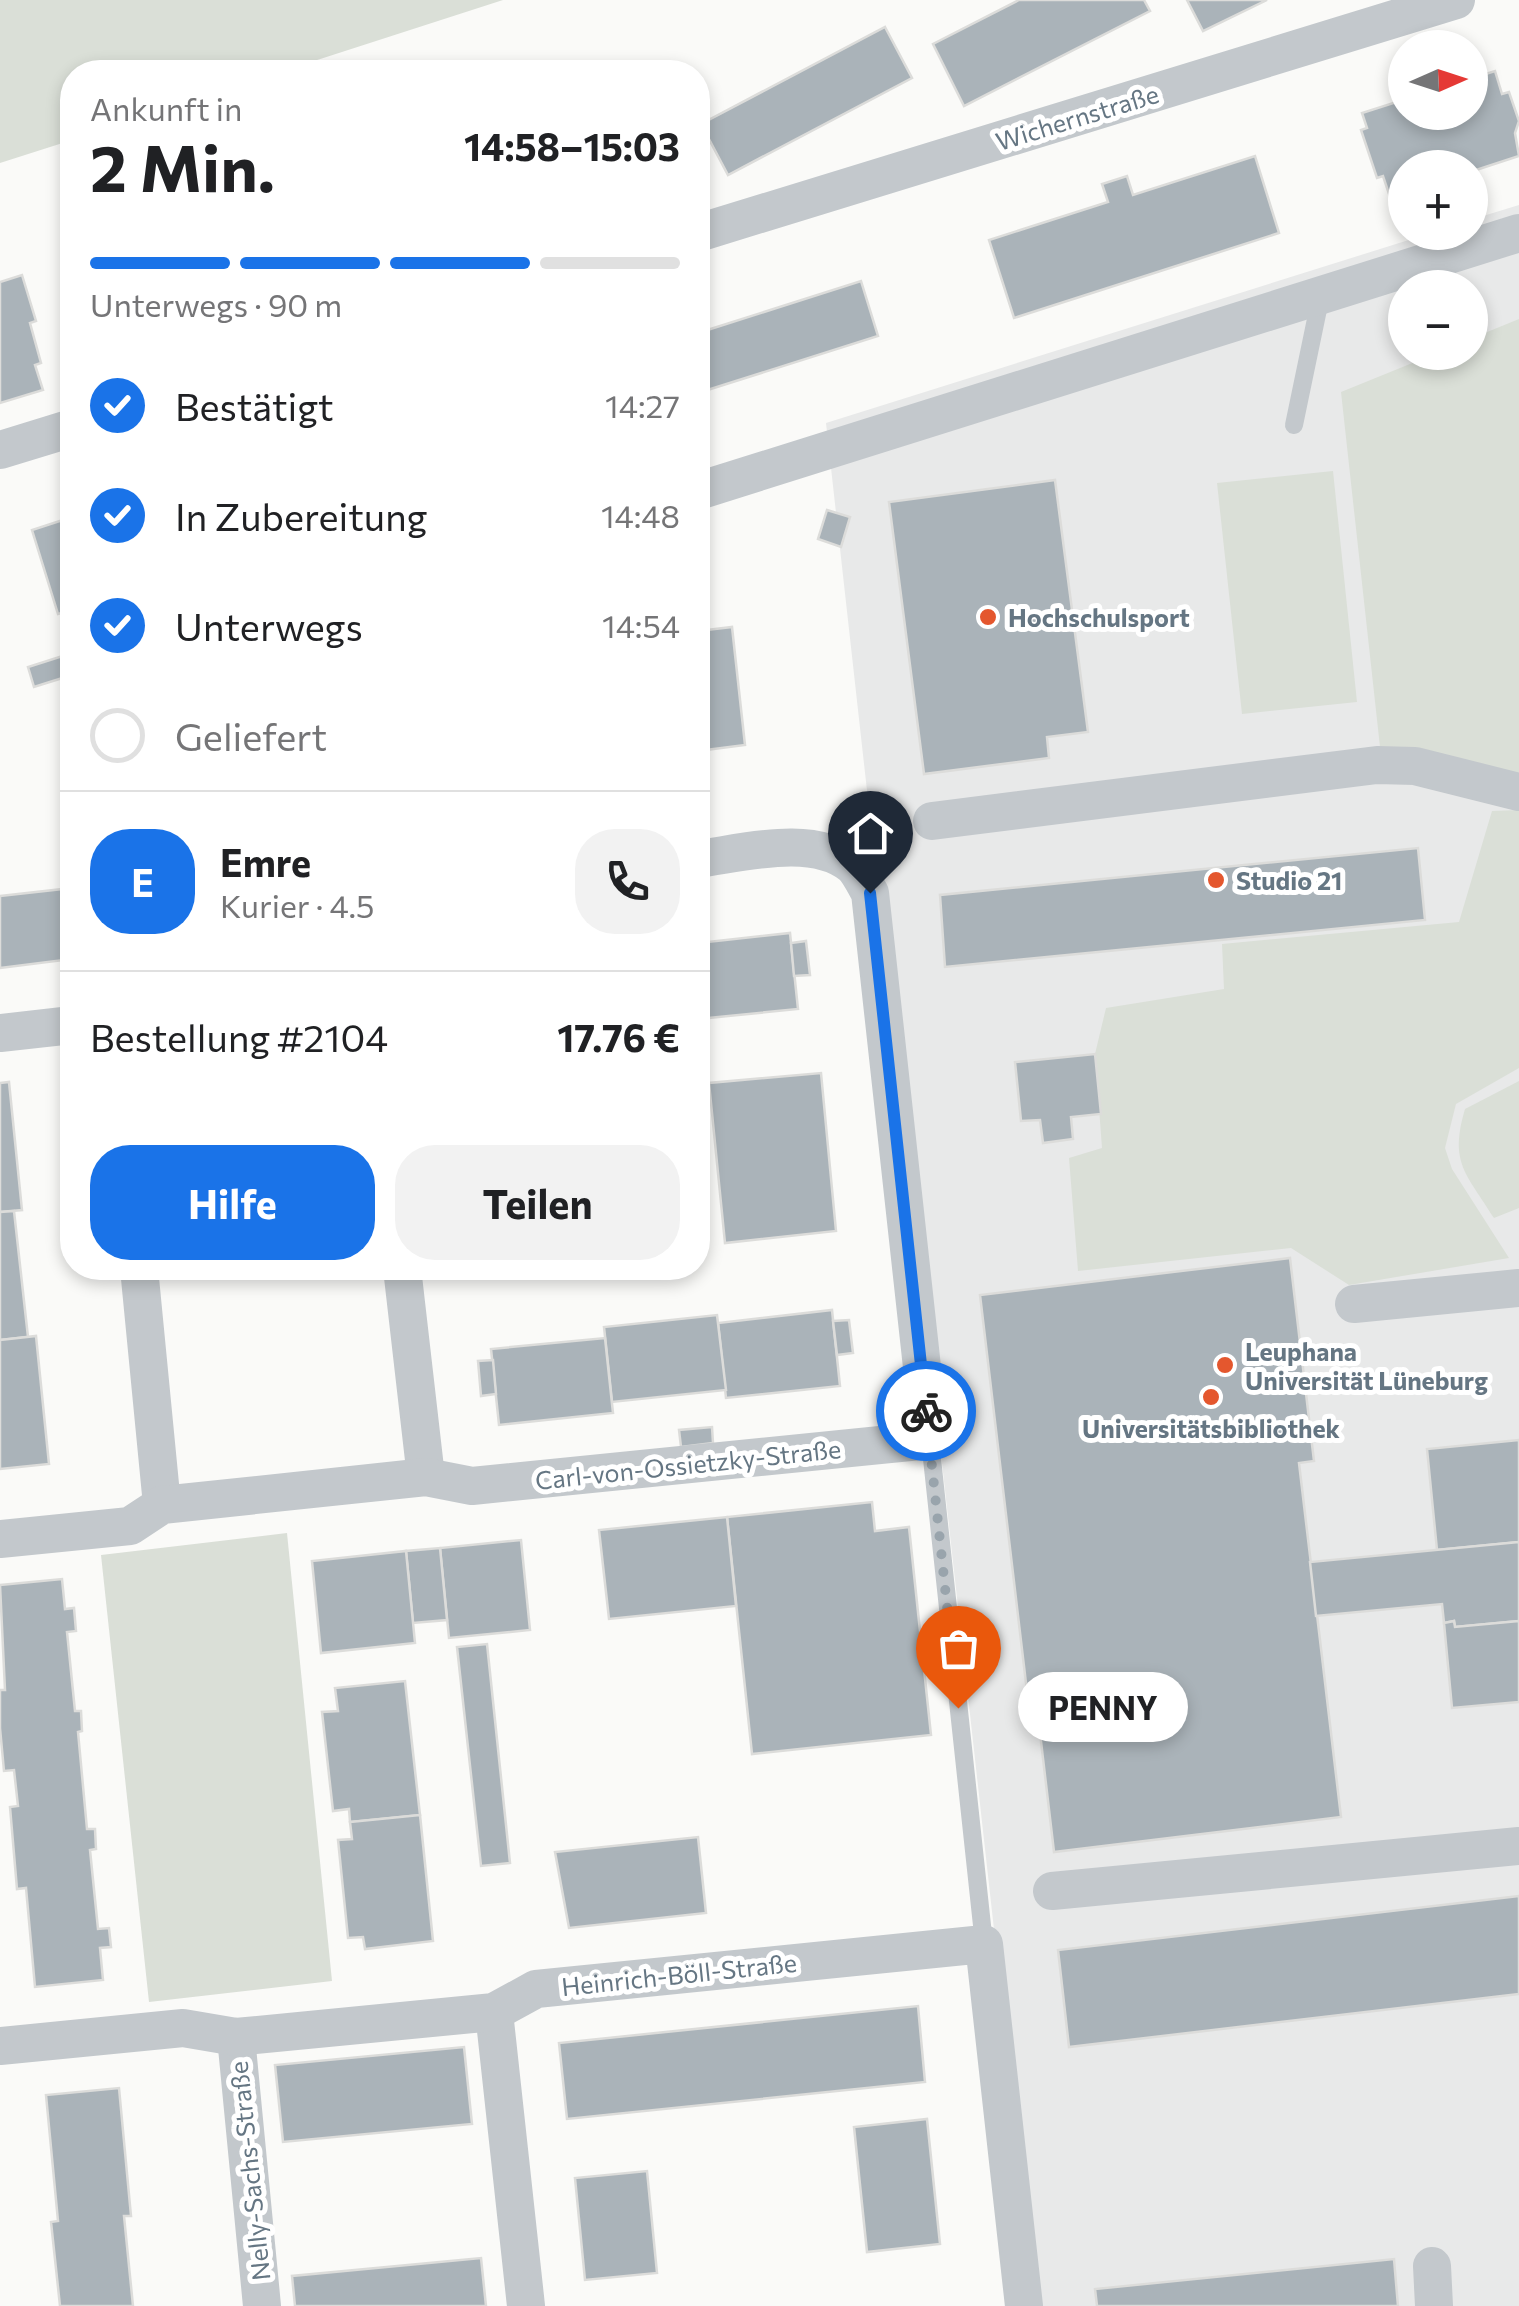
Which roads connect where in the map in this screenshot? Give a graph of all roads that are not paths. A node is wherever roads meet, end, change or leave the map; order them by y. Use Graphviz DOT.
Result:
graph roads {
  1 [pos="1456,0"];
  2 [pos="710,229"];
  3 [pos="1519,233"];
  4 [pos="1321,295"];
  5 [pos="1294,425"];
  6 [pos="60,432"];
  7 [pos="0,450"];
  8 [pos="710,487"];
  9 [pos="1519,792"];
  10 [pos="932,821"];
  11 [pos="710,857"];
  12 [pos="60,1026"];
  13 [pos="0,1033"];
  14 [pos="140,1280"];
  15 [pos="403,1280"];
  16 [pos="1519,1288"];
  17 [pos="1354,1304"];
  18 [pos="930,1440"];
  19 [pos="426,1477"];
  20 [pos="162,1505"];
  21 [pos="0,1539"];
  22 [pos="1519,1846"];
  23 [pos="1052,1892"];
  24 [pos="984,1944"];
  25 [pos="494,2012"];
  26 [pos="236,2037"];
  27 [pos="0,2046"];
  28 [pos="1432,2266"];
  29 [pos="262,2306"];
  30 [pos="526,2306"];
  31 [pos="1024,2306"];
  32 [pos="1434,2306"];
  1 -- 2 [label="street, Wichernstraße"];
  3 -- 4 [label="street"];
  4 -- 5 [label="lane"];
  4 -- 8 [label="street"];
  6 -- 7 [label="street"];
  9 -- 10 [label="street"];
  11 -- 18 [label="street"];
  12 -- 13 [label="street"];
  14 -- 20 [label="street"];
  15 -- 19 [label="street"];
  16 -- 17 [label="street"];
  18 -- 19 [label="street, Carl-von-Ossietzky-Straße"];
  18 -- 24 [label="lane"];
  19 -- 20 [label="street, Carl-von-Ossietzky-Straße"];
  20 -- 21 [label="street"];
  22 -- 23 [label="street"];
  24 -- 25 [label="street, Heinrich-Böll-Straße"];
  24 -- 31 [label="street"];
  25 -- 26 [label="street, Nelly-Sachs-Straße"];
  25 -- 30 [label="street"];
  26 -- 27 [label="street, Nelly-Sachs-Straße"];
  26 -- 29 [label="street, Nelly-Sachs-Straße"];
  28 -- 32 [label="street"];
}
